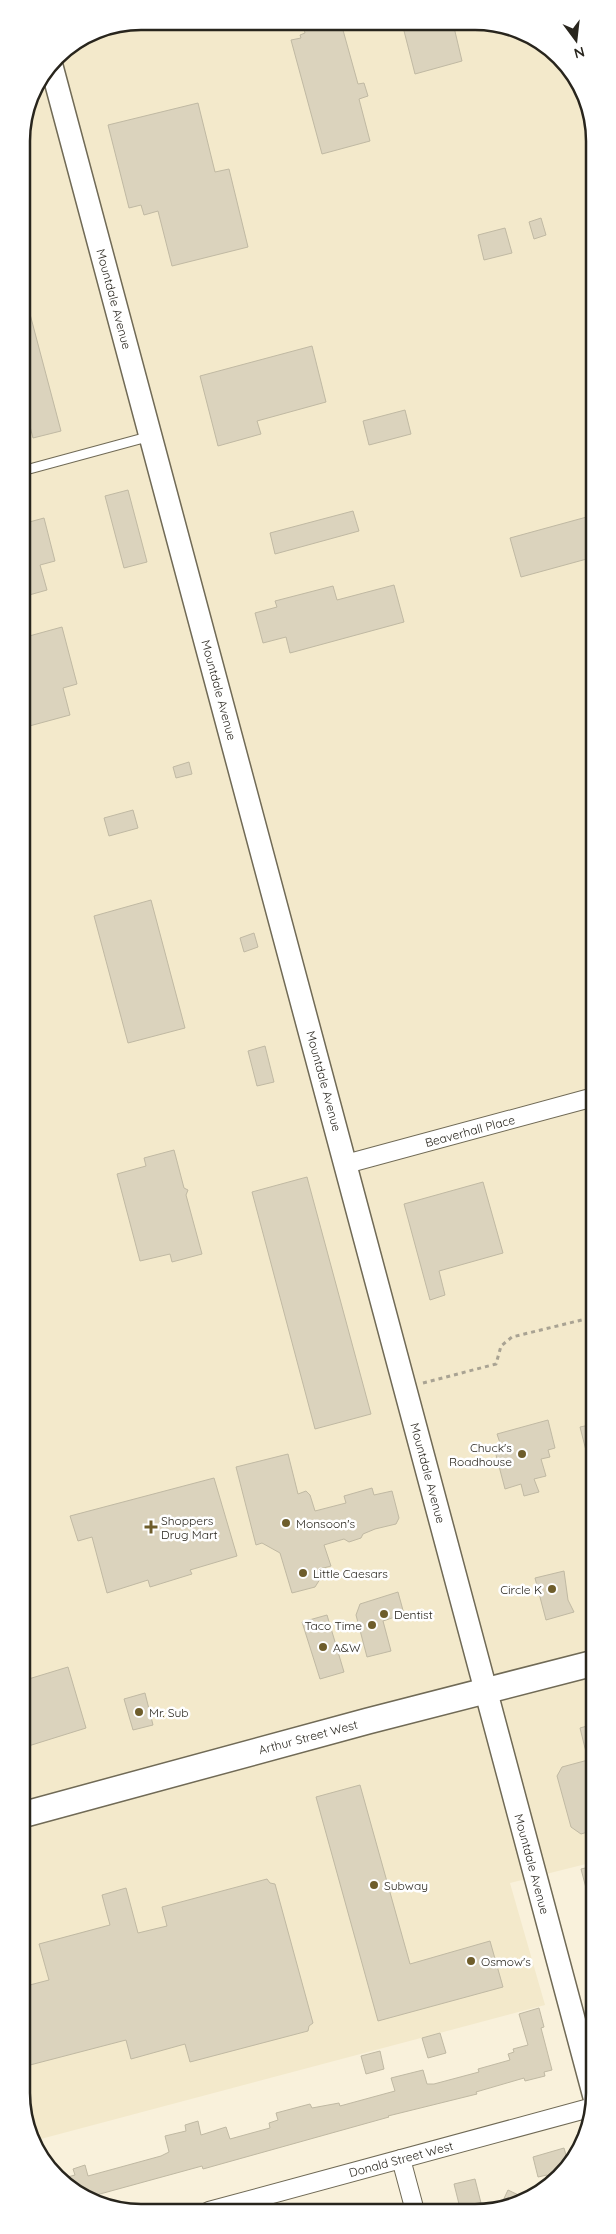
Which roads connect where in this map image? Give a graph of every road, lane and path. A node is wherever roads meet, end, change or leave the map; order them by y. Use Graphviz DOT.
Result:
graph roads {
  1 [pos="54,73"];
  2 [pos="151,436"];
  3 [pos="30,469"];
  4 [pos="586,1099"];
  5 [pos="346,1164"];
  6 [pos="586,1319"];
  7 [pos="406,1388"];
  8 [pos="586,1665"];
  9 [pos="486,1690"];
  10 [pos="30,1813"];
  11 [pos="586,2069"];
  12 [pos="585,2109"];
  13 [pos="402,2159"];
  14 [pos="235,2204"];
  15 [pos="413,2204"];
  1 -- 2 [label="street, Mountdale Avenue"];
  2 -- 3 [label="lane"];
  2 -- 5 [label="street, Mountdale Avenue"];
  4 -- 5 [label="street, Beaverhall Place"];
  5 -- 7 [label="street, Mountdale Avenue"];
  6 -- 7 [label="path"];
  7 -- 9 [label="street, Mountdale Avenue"];
  8 -- 9 [label="main road, Arthur Street West"];
  9 -- 10 [label="main road, Arthur Street West"];
  9 -- 11 [label="street, Mountdale Avenue"];
  12 -- 13 [label="street, Donald Street West"];
  13 -- 14 [label="street, Donald Street West"];
  13 -- 15 [label="street"];
}
